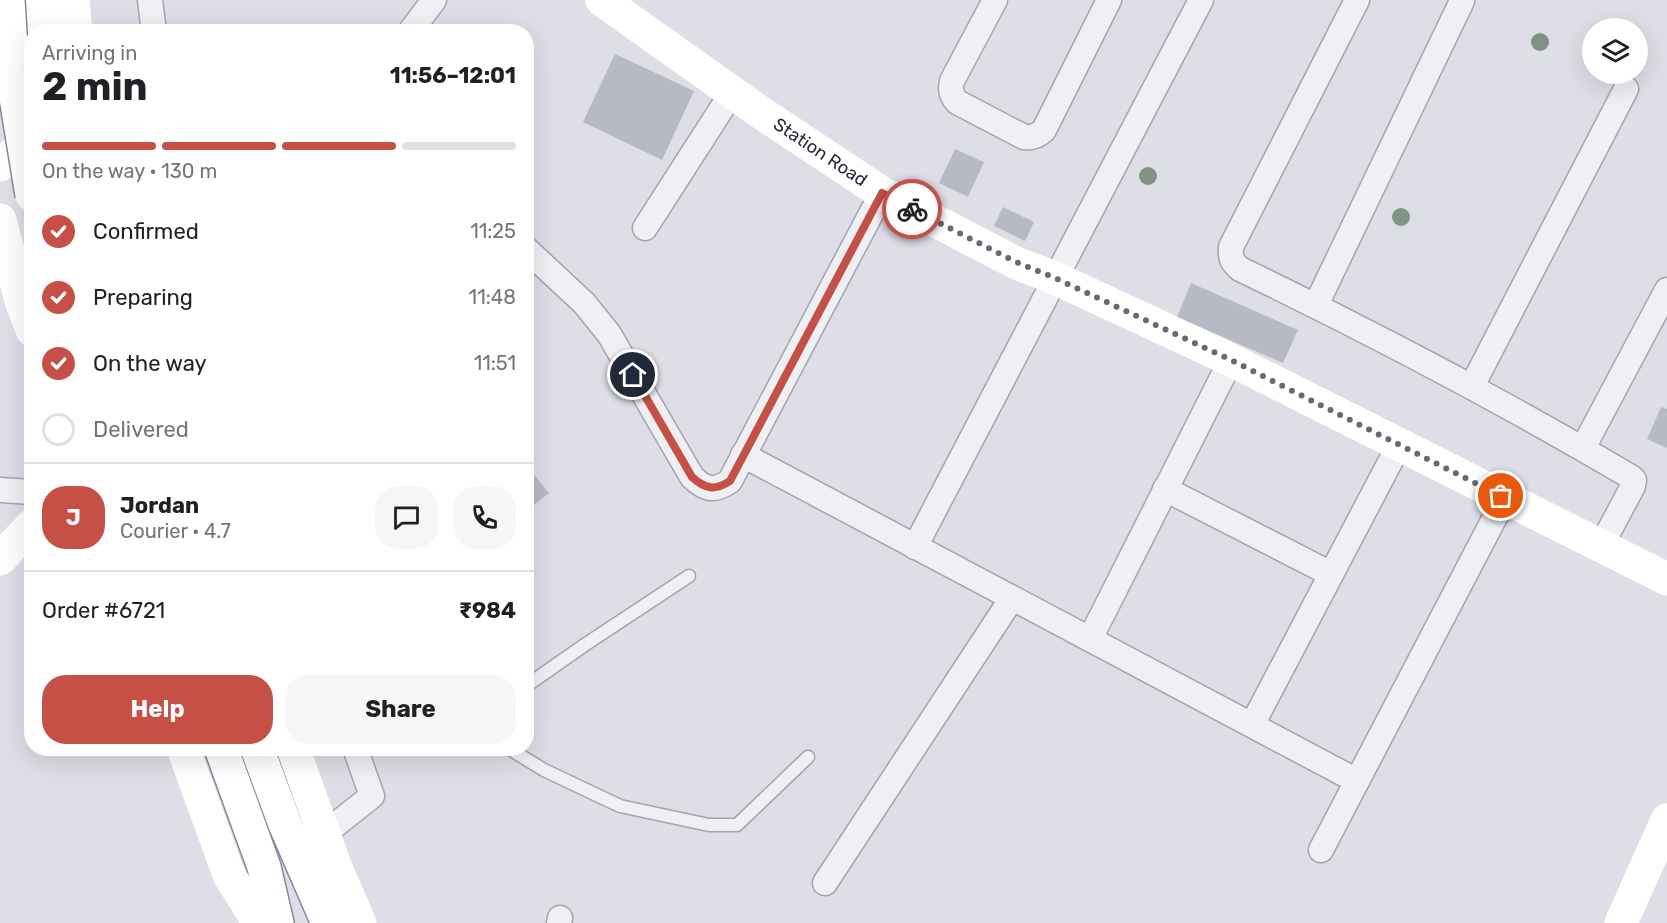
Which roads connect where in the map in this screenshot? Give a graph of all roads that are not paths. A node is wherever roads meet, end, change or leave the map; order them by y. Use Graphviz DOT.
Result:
graph roads {
  1 [pos="8,0"];
  2 [pos="42,0"];
  3 [pos="74,0"];
  4 [pos="150,0"];
  5 [pos="434,0"];
  6 [pos="602,0"];
  7 [pos="994,0"];
  8 [pos="1109,0"];
  9 [pos="1201,0"];
  10 [pos="1357,0"];
  11 [pos="1462,1"];
  12 [pos="44,24"];
  13 [pos="76,24"];
  14 [pos="153,24"];
  15 [pos="416,24"];
  16 [pos="1626,89"];
  17 [pos="733,91"];
  18 [pos="24,149"];
  19 [pos="24,149"];
  20 [pos="0,165"];
  21 [pos="882,193"];
  22 [pos="645,228"];
  23 [pos="14,242"];
  24 [pos="534,256"];
  25 [pos="1055,278"];
  26 [pos="1667,290"];
  27 [pos="1316,305"];
  28 [pos="24,309"];
  29 [pos="1231,360"];
  30 [pos="1472,386"];
  31 [pos="1399,445"];
  32 [pos="1582,448"];
  33 [pos="743,456"];
  34 [pos="1166,489"];
  35 [pos="0,490"];
  36 [pos="24,492"];
  37 [pos="1506,496"];
  38 [pos="24,534"];
  39 [pos="1601,546"];
  40 [pos="915,548"];
  41 [pos="0,559"];
  42 [pos="1331,574"];
  43 [pos="689,576"];
  44 [pos="1667,579"];
  45 [pos="1012,598"];
  46 [pos="1090,639"];
  47 [pos="534,680"];
  48 [pos="1252,725"];
  49 [pos="186,756"];
  50 [pos="224,756"];
  51 [pos="260,756"];
  52 [pos="296,756"];
  53 [pos="358,756"];
  54 [pos="521,756"];
  55 [pos="808,757"];
  56 [pos="1358,781"];
  57 [pos="1667,820"];
  58 [pos="324,834"];
  59 [pos="1321,850"];
  60 [pos="825,883"];
  61 [pos="259,923"];
  62 [pos="277,923"];
  63 [pos="328,923"];
  64 [pos="360,923"];
  65 [pos="1621,923"];
  1 -- 18 [label="main road, bridge"];
  2 -- 12 [label="main road"];
  3 -- 13 [label="main road"];
  4 -- 14 [label="street"];
  5 -- 15 [label="street"];
  6 -- 17 [label="main road, Station Road"];
  7 -- 8 [label="street"];
  9 -- 25 [label="street"];
  10 -- 27 [label="street"];
  11 -- 27 [label="street"];
  16 -- 30 [label="street"];
  17 -- 21 [label="main road, Station Road"];
  17 -- 22 [label="street"];
  19 -- 20 [label="main road"];
  21 -- 25 [label="main road, Station Road"];
  21 -- 33 [label="street"];
  23 -- 28 [label="main road"];
  24 -- 33 [label="street"];
  25 -- 29 [label="main road, Station Road"];
  25 -- 40 [label="street"];
  26 -- 32 [label="street"];
  27 -- 30 [label="street"];
  29 -- 31 [label="main road, Station Road"];
  29 -- 34 [label="street"];
  30 -- 32 [label="street"];
  31 -- 37 [label="main road, Station Road"];
  31 -- 42 [label="street"];
  32 -- 39 [label="street"];
  33 -- 40 [label="street"];
  34 -- 42 [label="street"];
  34 -- 46 [label="street"];
  35 -- 36 [label="street"];
  37 -- 39 [label="main road, Station Road"];
  37 -- 56 [label="street"];
  38 -- 41 [label="main road"];
  39 -- 44 [label="main road, Station Road"];
  40 -- 45 [label="street"];
  42 -- 48 [label="street"];
  43 -- 47 [label="lane"];
  45 -- 46 [label="street"];
  45 -- 60 [label="street"];
  46 -- 48 [label="street"];
  48 -- 56 [label="street"];
  49 -- 61 [label="main road"];
  50 -- 62 [label="main road"];
  51 -- 63 [label="main road"];
  52 -- 58 [label="main road"];
  53 -- 58 [label="street"];
  54 -- 55 [label="lane"];
  56 -- 59 [label="street"];
  57 -- 65 [label="main road"];
  58 -- 64 [label="main road"];
}
